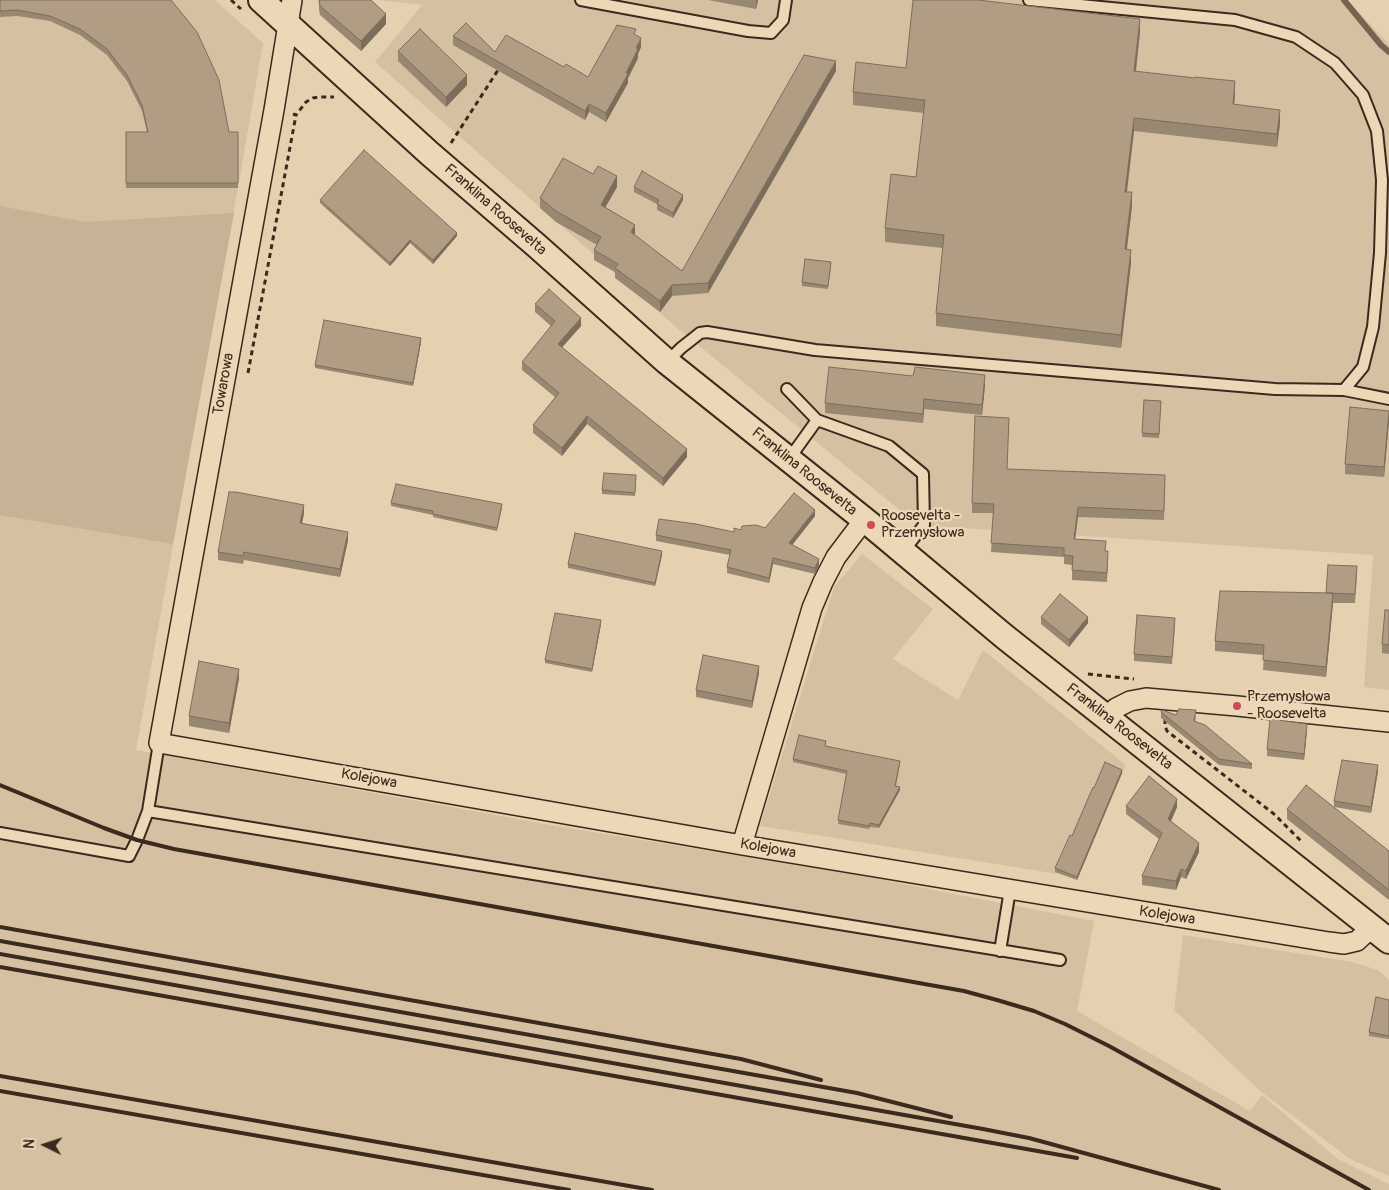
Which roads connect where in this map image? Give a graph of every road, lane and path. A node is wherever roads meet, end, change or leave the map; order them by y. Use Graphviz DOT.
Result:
graph roads {
  1 [pos="261,0"];
  2 [pos="292,0"];
  3 [pos="581,0"];
  4 [pos="786,0"];
  5 [pos="1029,0"];
  6 [pos="288,25"];
  7 [pos="501,65"];
  8 [pos="296,115"];
  9 [pos="449,146"];
  10 [pos="668,362"];
  11 [pos="247,379"];
  12 [pos="787,389"];
  13 [pos="1344,390"];
  14 [pos="1389,399"];
  15 [pos="817,420"];
  16 [pos="789,459"];
  17 [pos="864,520"];
  18 [pos="903,552"];
  19 [pos="1083,673"];
  20 [pos="1139,680"];
  21 [pos="1170,714"];
  22 [pos="1106,717"];
  23 [pos="1389,722"];
  24 [pos="160,743"];
  25 [pos="148,810"];
  26 [pos="0,832"];
  27 [pos="742,845"];
  28 [pos="1305,845"];
  29 [pos="1010,890"];
  30 [pos="1380,934"];
  31 [pos="1000,951"];
  32 [pos="1060,960"];
  1 -- 6 [label="street, Franklina Roosevelta"];
  2 -- 6 [label="street, Towarowa"];
  3 -- 4 [label="lane"];
  5 -- 13 [label="lane"];
  6 -- 10 [label="street, Franklina Roosevelta"];
  6 -- 24 [label="street, Towarowa"];
  7 -- 9 [label="path"];
  8 -- 11 [label="path"];
  10 -- 13 [label="lane"];
  10 -- 16 [label="street, Franklina Roosevelta"];
  12 -- 15 [label="lane"];
  13 -- 14 [label="lane"];
  15 -- 16 [label="lane"];
  15 -- 18 [label="lane"];
  16 -- 17 [label="street, Franklina Roosevelta"];
  17 -- 18 [label="street, Franklina Roosevelta"];
  17 -- 27 [label="street"];
  18 -- 22 [label="street, Franklina Roosevelta"];
  19 -- 20 [label="path"];
  21 -- 28 [label="path"];
  22 -- 23 [label="street"];
  22 -- 30 [label="street, Franklina Roosevelta"];
  24 -- 25 [label="lane"];
  24 -- 27 [label="street, Kolejowa"];
  25 -- 26 [label="lane"];
  25 -- 31 [label="lane"];
  27 -- 29 [label="street, Kolejowa"];
  29 -- 30 [label="street, Kolejowa"];
  29 -- 31 [label="lane"];
  31 -- 32 [label="lane"];
}
